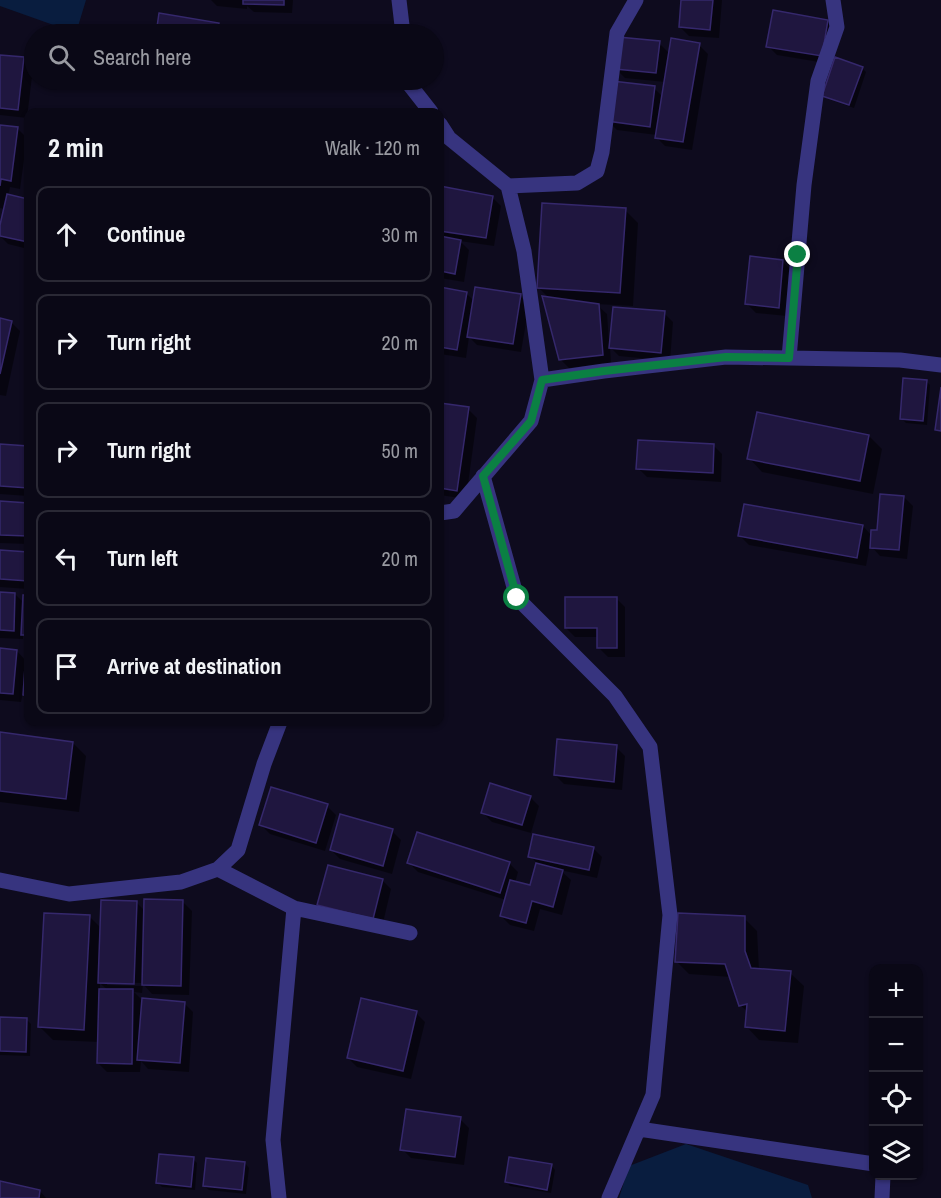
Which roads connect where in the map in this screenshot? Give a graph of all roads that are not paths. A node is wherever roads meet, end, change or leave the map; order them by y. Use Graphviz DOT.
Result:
graph roads {
  1 [pos="399,0"];
  2 [pos="636,0"];
  3 [pos="833,0"];
  4 [pos="402,24"];
  5 [pos="414,90"];
  6 [pos="428,108"];
  7 [pos="444,130"];
  8 [pos="508,186"];
  9 [pos="789,358"];
  10 [pos="941,365"];
  11 [pos="542,380"];
  12 [pos="483,476"];
  13 [pos="444,512"];
  14 [pos="278,726"];
  15 [pos="218,869"];
  16 [pos="0,880"];
  17 [pos="294,908"];
  18 [pos="410,933"];
  19 [pos="639,1129"];
  20 [pos="869,1163"];
  21 [pos="883,1180"];
  22 [pos="279,1198"];
  23 [pos="609,1198"];
  24 [pos="882,1198"];
  1 -- 4 [label="street"];
  2 -- 8 [label="street"];
  3 -- 9 [label="street"];
  5 -- 6 [label="street"];
  7 -- 8 [label="street"];
  8 -- 11 [label="street"];
  9 -- 10 [label="street"];
  9 -- 11 [label="street"];
  11 -- 12 [label="street"];
  12 -- 13 [label="street"];
  12 -- 19 [label="street"];
  14 -- 15 [label="street"];
  15 -- 16 [label="street"];
  15 -- 17 [label="street"];
  17 -- 18 [label="street"];
  17 -- 22 [label="street"];
  19 -- 20 [label="street"];
  19 -- 23 [label="street"];
  21 -- 24 [label="street"];
}
